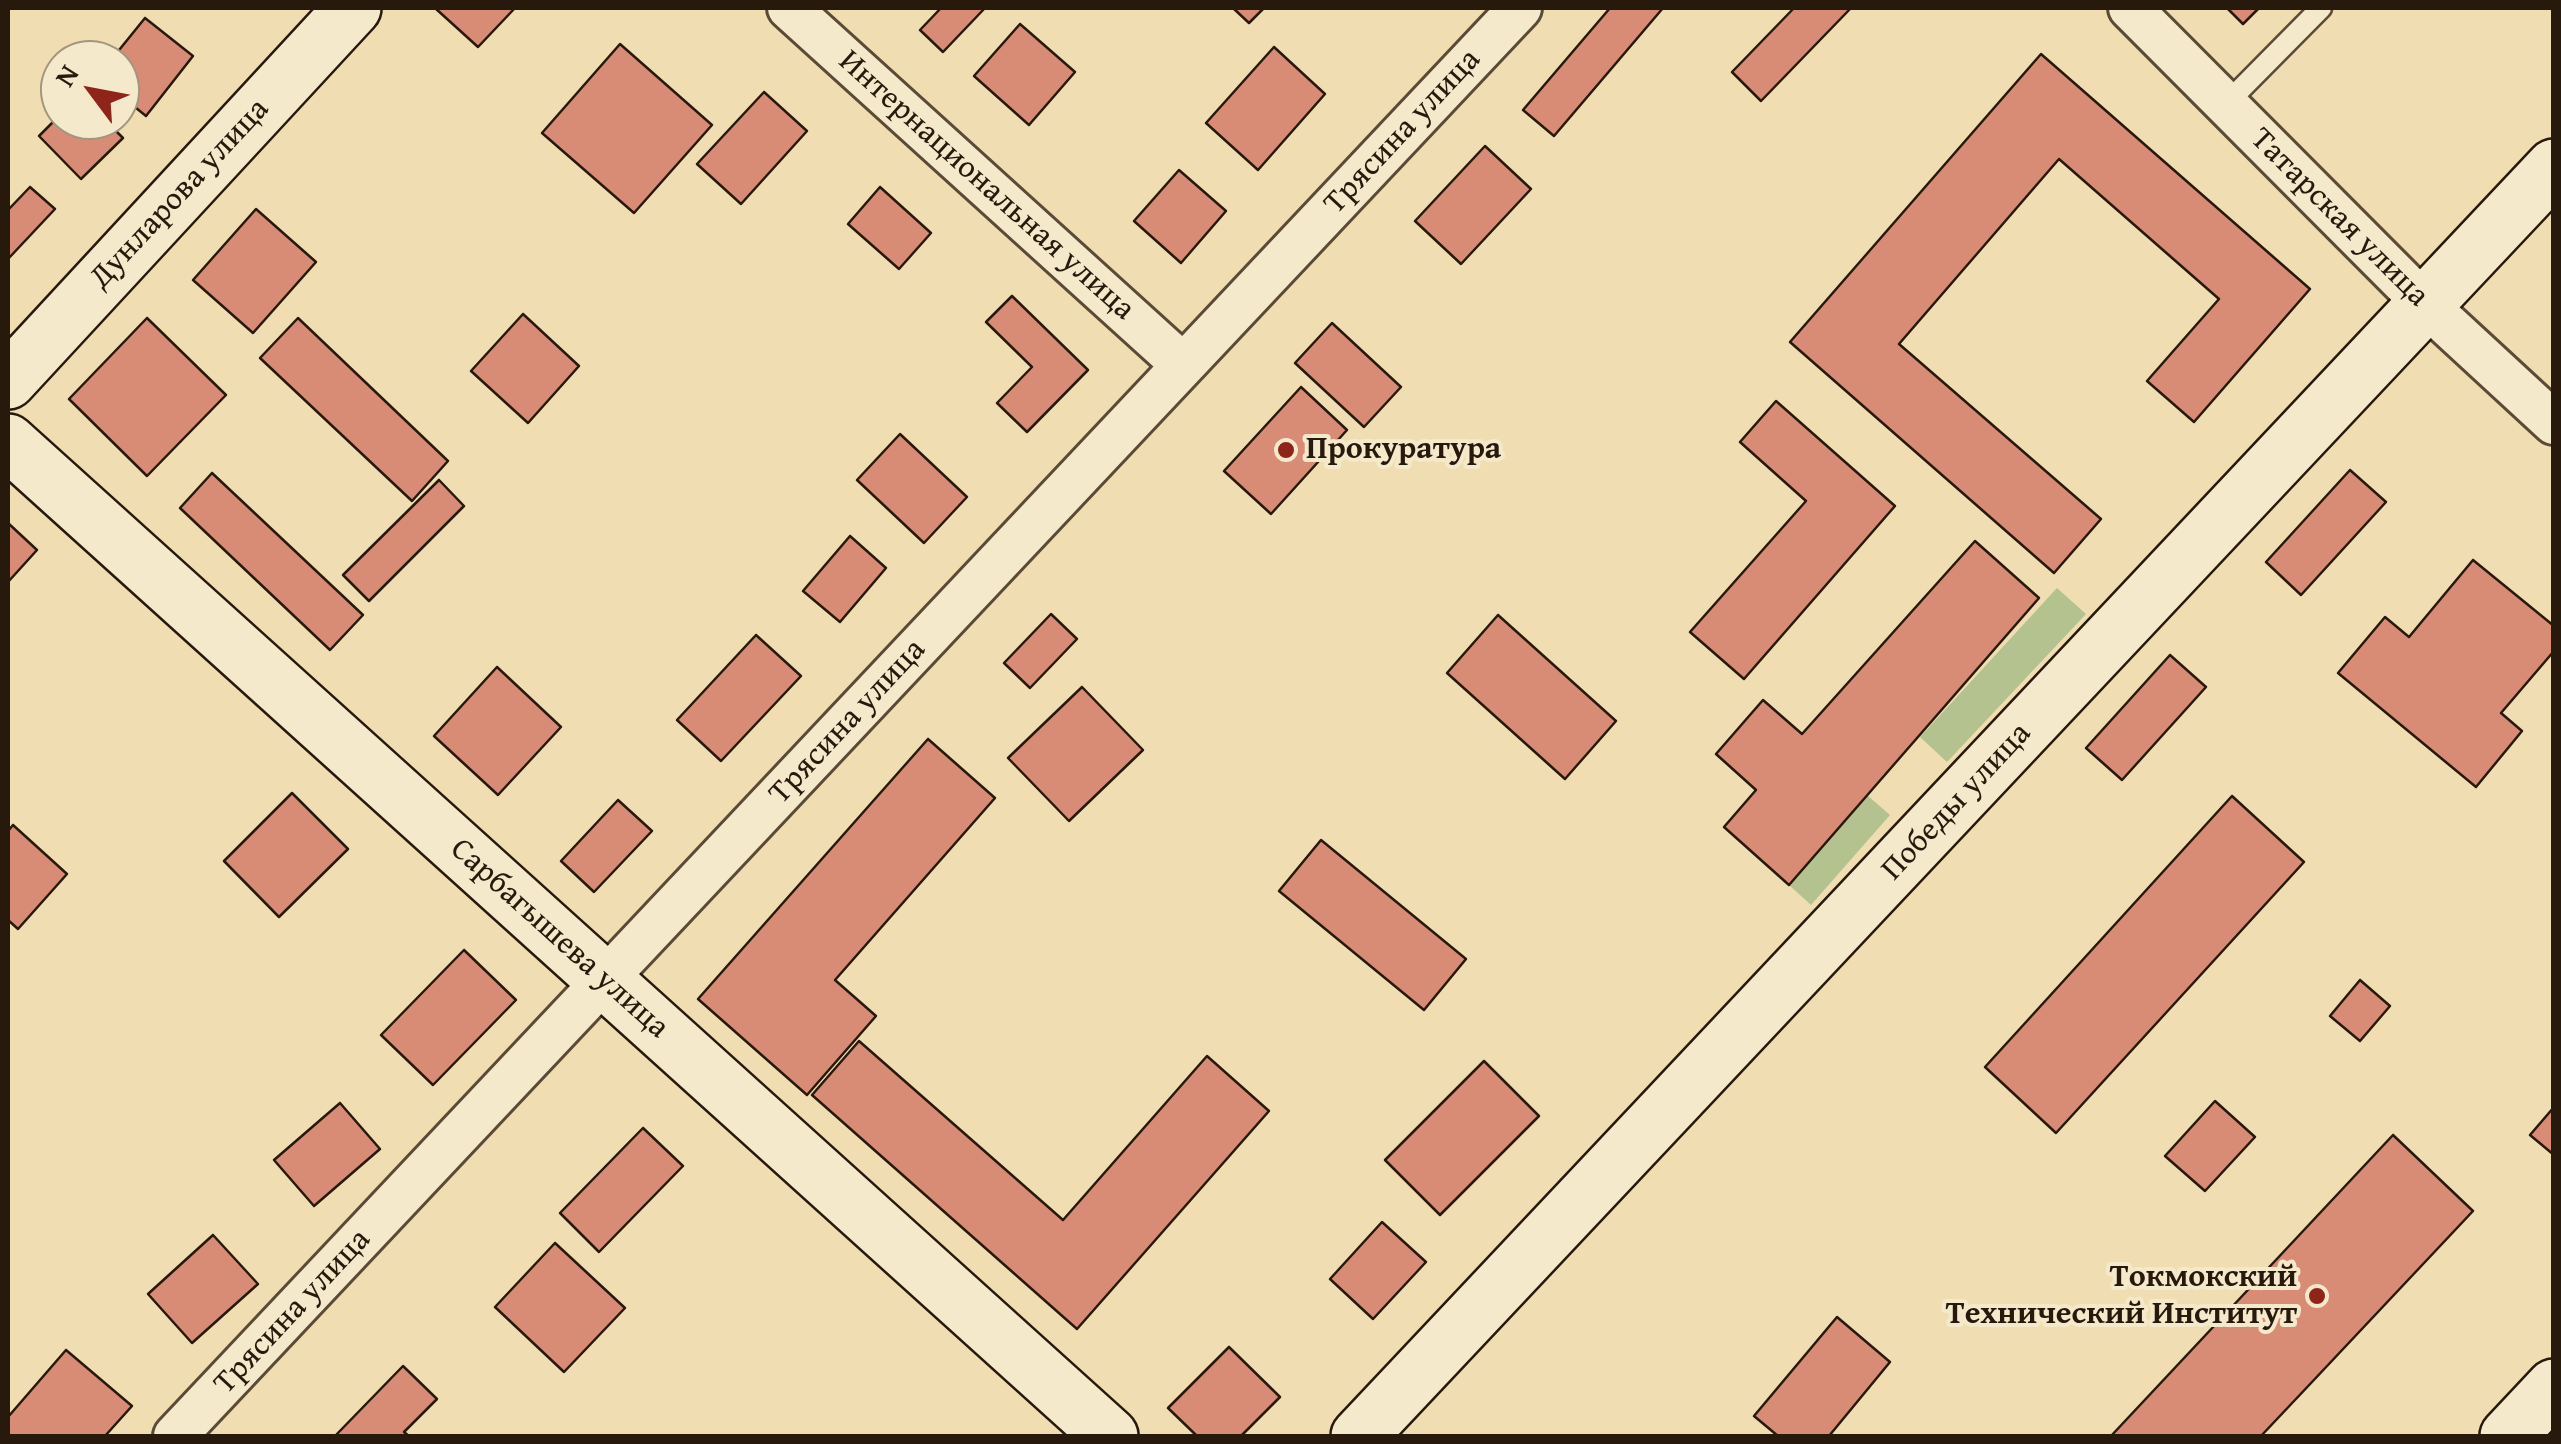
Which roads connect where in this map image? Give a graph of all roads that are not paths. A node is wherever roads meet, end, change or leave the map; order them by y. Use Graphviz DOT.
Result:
graph roads {
  1 [pos="353,8"];
  2 [pos="789,8"];
  3 [pos="1520,8"];
  4 [pos="2130,8"];
  5 [pos="2321,8"];
  6 [pos="2226,104"];
  7 [pos="2554,167"];
  8 [pos="2425,304"];
  9 [pos="1183,366"];
  10 [pos="8,380"];
  11 [pos="2554,422"];
  12 [pos="8,442"];
  13 [pos="605,980"];
  14 [pos="2554,1387"];
  15 [pos="175,1436"];
  16 [pos="1110,1436"];
  17 [pos="1359,1436"];
  18 [pos="2508,1436"];
  1 -- 10 [label="main road, Дунларова улица"];
  2 -- 9 [label="street, Интернациональная улица"];
  3 -- 9 [label="street, Трясина улица"];
  4 -- 6 [label="street, Татарская улица"];
  5 -- 6 [label="lane"];
  6 -- 8 [label="street, Татарская улица"];
  7 -- 8 [label="main road, Победы улица"];
  8 -- 11 [label="street, Татарская улица"];
  8 -- 17 [label="main road, Победы улица"];
  9 -- 13 [label="street, Трясина улица"];
  12 -- 13 [label="main road, Сарбагышева улица"];
  13 -- 15 [label="street, Трясина улица"];
  13 -- 16 [label="main road, Сарбагышева улица"];
  14 -- 18 [label="main road"];
}
